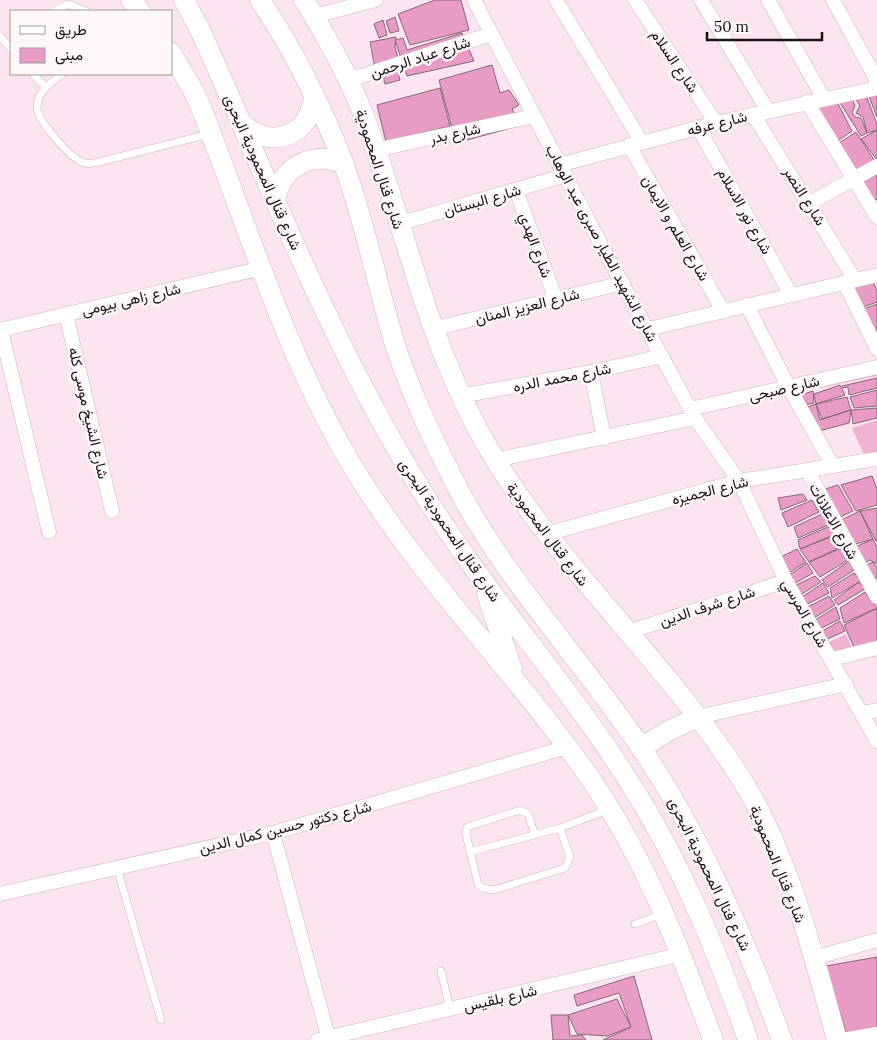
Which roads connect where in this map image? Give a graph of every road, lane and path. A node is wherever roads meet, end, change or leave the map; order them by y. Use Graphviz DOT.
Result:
graph roads {
  1 [pos="131,0"];
  2 [pos="184,0"];
  3 [pos="260,0"];
  4 [pos="376,0"];
  5 [pos="474,0"];
  6 [pos="556,0"];
  7 [pos="634,0"];
  8 [pos="701,0"];
  9 [pos="768,0"];
  10 [pos="833,0"];
  11 [pos="309,8"];
  12 [pos="56,10"];
  13 [pos="83,10"];
  14 [pos="139,10"];
  15 [pos="492,34"];
  16 [pos="0,36"];
  17 [pos="10,48"];
  18 [pos="172,55"];
  19 [pos="34,75"];
  20 [pos="61,75"];
  21 [pos="348,80"];
  22 [pos="877,81"];
  23 [pos="46,88"];
  24 [pos="877,88"];
  25 [pos="314,94"];
  26 [pos="824,98"];
  27 [pos="807,102"];
  28 [pos="768,111"];
  29 [pos="753,114"];
  30 [pos="534,116"];
  31 [pos="716,123"];
  32 [pos="243,125"];
  33 [pos="698,127"];
  34 [pos="212,134"];
  35 [pos="635,143"];
  36 [pos="375,150"];
  37 [pos="343,162"];
  38 [pos="877,166"];
  39 [pos="562,170"];
  40 [pos="854,178"];
  41 [pos="516,190"];
  42 [pos="275,199"];
  43 [pos="810,203"];
  44 [pos="877,217"];
  45 [pos="398,224"];
  46 [pos="262,268"];
  47 [pos="877,274"];
  48 [pos="850,281"];
  49 [pos="623,283"];
  50 [pos="791,295"];
  51 [pos="556,300"];
  52 [pos="747,306"];
  53 [pos="723,311"];
  54 [pos="66,314"];
  55 [pos="432,329"];
  56 [pos="648,329"];
  57 [pos="1,330"];
  58 [pos="877,349"];
  59 [pos="662,356"];
  60 [pos="877,367"];
  61 [pos="591,372"];
  62 [pos="788,386"];
  63 [pos="461,396"];
  64 [pos="693,413"];
  65 [pos="604,438"];
  66 [pos="495,460"];
  67 [pos="876,461"];
  68 [pos="833,466"];
  69 [pos="807,470"];
  70 [pos="739,482"];
  71 [pos="112,512"];
  72 [pos="49,532"];
  73 [pos="546,534"];
  74 [pos="482,581"];
  75 [pos="786,581"];
  76 [pos="877,597"];
  77 [pos="628,632"];
  78 [pos="877,648"];
  79 [pos="832,659"];
  80 [pos="516,682"];
  81 [pos="846,684"];
  82 [pos="877,710"];
  83 [pos="862,713"];
  84 [pos="698,717"];
  85 [pos="877,741"];
  86 [pos="567,747"];
  87 [pos="641,748"];
  88 [pos="610,809"];
  89 [pos="560,828"];
  90 [pos="273,833"];
  91 [pos="535,835"];
  92 [pos="470,852"];
  93 [pos="117,868"];
  94 [pos="0,894"];
  95 [pos="665,912"];
  96 [pos="635,924"];
  97 [pos="877,940"];
  98 [pos="682,954"];
  99 [pos="814,958"];
  100 [pos="441,970"];
  101 [pos="450,1009"];
  102 [pos="161,1020"];
  103 [pos="877,1034"];
  104 [pos="325,1039"];
  105 [pos="712,1040"];
  106 [pos="748,1040"];
  107 [pos="782,1040"];
  108 [pos="837,1040"];
  109 [pos="843,1040"];
  1 -- 14 [label="main road"];
  2 -- 32 [label="main road, شارع قنال المحمودية البحرى"];
  3 -- 25 [label="main road, شارع قنال المحمودية البحرى"];
  4 -- 11 [label="street"];
  5 -- 15 [label="street, شارع الشهيد الطيار صبرى عبد الوهاب"];
  6 -- 35 [label="street, شارع العلم و الايمان"];
  7 -- 31 [label="street, شارع السلام"];
  8 -- 28 [label="street"];
  9 -- 26 [label="street"];
  10 -- 22 [label="street"];
  11 -- 21 [label="main road, شارع قنال المحمودية"];
  12 -- 13 [label="lane"];
  15 -- 21 [label="street, شارع عباد الرحمن"];
  15 -- 30 [label="street, شارع الشهيد الطيار صبرى عبد الوهاب"];
  16 -- 17 [label="lane"];
  18 -- 34 [label="main road"];
  19 -- 23 [label="lane"];
  20 -- 23 [label="lane"];
  21 -- 36 [label="main road, شارع قنال المحمودية"];
  23 -- 34 [label="lane"];
  24 -- 26 [label="street, شارع عرفه"];
  25 -- 32 [label="main road"];
  25 -- 37 [label="main road, شارع قنال المحمودية البحرى"];
  26 -- 27 [label="street, شارع عرفه"];
  27 -- 28 [label="street, شارع عرفه"];
  27 -- 40 [label="street"];
  28 -- 29 [label="street, شارع عرفه"];
  29 -- 31 [label="street, شارع عرفه"];
  29 -- 43 [label="street, شارع النصر"];
  30 -- 36 [label="street, شارع بدر"];
  30 -- 39 [label="street, شارع الشهيد الطيار صبرى عبد الوهاب"];
  31 -- 33 [label="street, شارع عرفه"];
  32 -- 42 [label="main road, شارع قنال المحمودية البحرى"];
  33 -- 35 [label="street, شارع عرفه"];
  33 -- 50 [label="street, شارع نور الاسلام"];
  34 -- 46 [label="main road"];
  35 -- 39 [label="street, شارع عرفه"];
  35 -- 53 [label="street, شارع العلم و الايمان"];
  36 -- 45 [label="main road, شارع قنال المحمودية"];
  37 -- 42 [label="main road"];
  37 -- 87 [label="main road, شارع قنال المحمودية البحرى"];
  38 -- 40 [label="street"];
  39 -- 41 [label="street, شارع البستان"];
  39 -- 49 [label="street, شارع الشهيد الطيار صبرى عبد الوهاب"];
  40 -- 43 [label="street"];
  40 -- 44 [label="street"];
  41 -- 45 [label="street, شارع البستان"];
  41 -- 51 [label="street, شارع الهدي"];
  42 -- 74 [label="main road, شارع قنال المحمودية البحرى"];
  43 -- 48 [label="street, شارع النصر"];
  45 -- 55 [label="main road, شارع قنال المحمودية"];
  46 -- 54 [label="street, شارع زاهى بيومى"];
  46 -- 80 [label="main road"];
  47 -- 48 [label="street"];
  48 -- 50 [label="street"];
  48 -- 58 [label="street, شارع النصر"];
  49 -- 51 [label="street, شارع العزيز المنان"];
  49 -- 56 [label="street, شارع الشهيد الطيار صبرى عبد الوهاب"];
  50 -- 52 [label="street"];
  51 -- 55 [label="street, شارع العزيز المنان"];
  52 -- 53 [label="street"];
  52 -- 62 [label="street"];
  53 -- 56 [label="street"];
  54 -- 57 [label="street, شارع زاهى بيومى"];
  54 -- 71 [label="street, شارع الشيخ موسى كله"];
  55 -- 63 [label="main road, شارع قنال المحمودية"];
  56 -- 59 [label="street, شارع الشهيد الطيار صبرى عبد الوهاب"];
  57 -- 72 [label="street"];
  59 -- 61 [label="street, شارع محمد الدره"];
  59 -- 64 [label="street, شارع الشهيد الطيار صبرى عبد الوهاب"];
  60 -- 62 [label="street, شارع صبحى"];
  61 -- 63 [label="street, شارع محمد الدره"];
  61 -- 65 [label="street"];
  62 -- 64 [label="street, شارع صبحى"];
  62 -- 68 [label="street"];
  63 -- 66 [label="main road, شارع قنال المحمودية"];
  64 -- 65 [label="street, شارع صبحى"];
  64 -- 70 [label="street, شارع الشهيد الطيار صبرى عبد الوهاب"];
  65 -- 66 [label="street, شارع صبحى"];
  66 -- 73 [label="main road, شارع قنال المحمودية"];
  67 -- 68 [label="street, شارع الجميزه"];
  68 -- 69 [label="street, شارع الجميزه"];
  69 -- 70 [label="street, شارع الجميزه"];
  69 -- 76 [label="street, شارع الاعلانات"];
  70 -- 73 [label="street, شارع الجميزه"];
  70 -- 75 [label="street, شارع المرسي"];
  73 -- 77 [label="main road, شارع قنال المحمودية"];
  74 -- 80 [label="main road"];
  74 -- 106 [label="main road, شارع قنال المحمودية البحرى"];
  75 -- 77 [label="street, شارع شرف الدين"];
  75 -- 79 [label="street, شارع المرسي"];
  77 -- 84 [label="main road, شارع قنال المحمودية"];
  78 -- 79 [label="street"];
  79 -- 81 [label="street, شارع المرسي"];
  80 -- 86 [label="main road"];
  81 -- 83 [label="street, شارع المرسي"];
  81 -- 84 [label="street"];
  82 -- 83 [label="street"];
  83 -- 85 [label="street, شارع المرسي"];
  84 -- 87 [label="main road"];
  84 -- 99 [label="main road, شارع قنال المحمودية"];
  86 -- 88 [label="main road"];
  86 -- 90 [label="street, شارع دكتور حسين كمال الدين"];
  87 -- 107 [label="main road, شارع قنال المحمودية البحرى"];
  88 -- 89 [label="lane"];
  88 -- 95 [label="main road"];
  89 -- 91 [label="lane"];
  89 -- 92 [label="lane"];
  90 -- 93 [label="street, شارع دكتور حسين كمال الدين"];
  90 -- 104 [label="street"];
  91 -- 92 [label="lane"];
  91 -- 92 [label="lane"];
  93 -- 94 [label="street, شارع دكتور حسين كمال الدين"];
  93 -- 102 [label="lane"];
  95 -- 96 [label="lane"];
  95 -- 98 [label="main road"];
  97 -- 99 [label="street"];
  98 -- 101 [label="street, شارع بلقيس"];
  98 -- 105 [label="main road"];
  99 -- 108 [label="main road, شارع قنال المحمودية"];
  100 -- 101 [label="lane"];
  101 -- 104 [label="street, شارع بلقيس"];
  103 -- 109 [label="street"];
}
